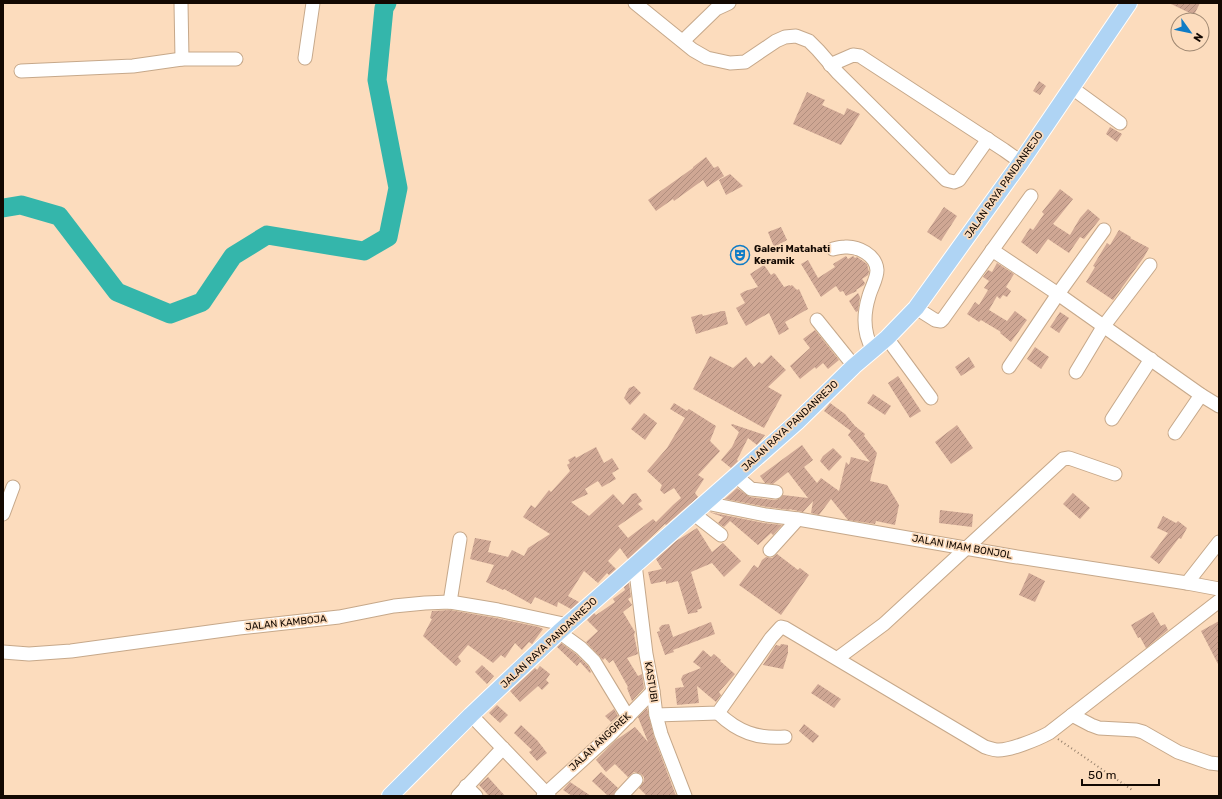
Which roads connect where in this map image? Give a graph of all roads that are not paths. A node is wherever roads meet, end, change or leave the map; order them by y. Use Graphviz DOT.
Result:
graph roads {
  1 [pos="182,3"];
  2 [pos="313,3"];
  3 [pos="635,3"];
  4 [pos="729,3"];
  5 [pos="1129,3"];
  6 [pos="683,41"];
  7 [pos="305,58"];
  8 [pos="182,59"];
  9 [pos="236,59"];
  10 [pos="830,65"];
  11 [pos="21,71"];
  12 [pos="1072,88"];
  13 [pos="1120,123"];
  14 [pos="988,139"];
  15 [pos="1021,162"];
  16 [pos="1031,196"];
  17 [pos="1104,230"];
  18 [pos="833,249"];
  19 [pos="992,250"];
  20 [pos="1150,265"];
  21 [pos="1058,294"];
  22 [pos="916,308"];
  23 [pos="817,320"];
  24 [pos="1104,327"];
  25 [pos="887,338"];
  26 [pos="873,350"];
  27 [pos="1151,359"];
  28 [pos="854,366"];
  29 [pos="1009,366"];
  30 [pos="1076,372"];
  31 [pos="1201,395"];
  32 [pos="931,398"];
  33 [pos="1219,406"];
  34 [pos="1112,418"];
  35 [pos="1175,433"];
  36 [pos="1115,474"];
  37 [pos="736,476"];
  38 [pos="13,487"];
  39 [pos="776,492"];
  40 [pos="706,503"];
  41 [pos="3,514"];
  42 [pos="694,514"];
  43 [pos="798,519"];
  44 [pos="721,535"];
  45 [pos="460,539"];
  46 [pos="1219,542"];
  47 [pos="967,548"];
  48 [pos="770,550"];
  49 [pos="635,564"];
  50 [pos="1187,583"];
  51 [pos="1219,589"];
  52 [pos="1219,601"];
  53 [pos="450,602"];
  54 [pos="564,628"];
  55 [pos="3,652"];
  56 [pos="838,658"];
  57 [pos="653,691"];
  58 [pos="718,713"];
  59 [pos="471,715"];
  60 [pos="656,715"];
  61 [pos="1072,715"];
  62 [pos="628,717"];
  63 [pos="785,737"];
  64 [pos="503,748"];
  65 [pos="1219,764"];
  66 [pos="636,780"];
  67 [pos="462,791"];
  68 [pos="546,795"];
  69 [pos="390,796"];
  70 [pos="476,796"];
  71 [pos="621,796"];
  72 [pos="685,796"];
  1 -- 8 [label="street"];
  2 -- 7 [label="street"];
  3 -- 6 [label="street"];
  4 -- 6 [label="street"];
  5 -- 12 [label="main road, JALAN RAYA PANDANREJO"];
  6 -- 10 [label="street"];
  8 -- 9 [label="street"];
  8 -- 11 [label="street"];
  10 -- 14 [label="street"];
  10 -- 14 [label="street"];
  12 -- 13 [label="street"];
  12 -- 15 [label="main road, JALAN RAYA PANDANREJO"];
  14 -- 15 [label="street"];
  15 -- 22 [label="main road, JALAN RAYA PANDANREJO"];
  16 -- 19 [label="street"];
  17 -- 21 [label="street"];
  18 -- 26 [label="street"];
  19 -- 21 [label="street"];
  19 -- 22 [label="street"];
  20 -- 24 [label="street"];
  21 -- 24 [label="street"];
  21 -- 29 [label="street"];
  22 -- 25 [label="main road, JALAN RAYA PANDANREJO"];
  23 -- 28 [label="street"];
  24 -- 27 [label="street"];
  24 -- 30 [label="street"];
  25 -- 26 [label="main road, JALAN RAYA PANDANREJO"];
  25 -- 32 [label="street"];
  26 -- 28 [label="main road, JALAN RAYA PANDANREJO"];
  27 -- 31 [label="street"];
  27 -- 34 [label="street"];
  28 -- 37 [label="main road, JALAN RAYA PANDANREJO"];
  31 -- 33 [label="street"];
  31 -- 35 [label="street"];
  36 -- 47 [label="street"];
  37 -- 39 [label="street"];
  37 -- 40 [label="main road, JALAN RAYA PANDANREJO"];
  38 -- 41 [label="street"];
  40 -- 42 [label="main road, JALAN RAYA PANDANREJO"];
  40 -- 43 [label="street, JALAN IMAM BONJOL"];
  42 -- 44 [label="street"];
  42 -- 49 [label="main road, JALAN RAYA PANDANREJO"];
  43 -- 47 [label="street, JALAN IMAM BONJOL"];
  43 -- 48 [label="street"];
  45 -- 53 [label="street"];
  46 -- 50 [label="street"];
  47 -- 50 [label="street, JALAN IMAM BONJOL"];
  47 -- 56 [label="street"];
  49 -- 54 [label="main road, JALAN RAYA PANDANREJO"];
  49 -- 57 [label="street, KASTUBI"];
  50 -- 51 [label="street, JALAN IMAM BONJOL"];
  52 -- 61 [label="street"];
  53 -- 54 [label="street, JALAN KAMBOJA"];
  53 -- 55 [label="street, JALAN KAMBOJA"];
  54 -- 59 [label="main road, JALAN RAYA PANDANREJO"];
  54 -- 62 [label="street"];
  56 -- 58 [label="street"];
  56 -- 61 [label="street"];
  57 -- 60 [label="street, KASTUBI"];
  57 -- 62 [label="street, JALAN ANGGREK"];
  58 -- 60 [label="street"];
  58 -- 63 [label="street"];
  59 -- 64 [label="street"];
  59 -- 69 [label="main road, JALAN RAYA PANDANREJO"];
  60 -- 72 [label="street, KASTUBI"];
  61 -- 65 [label="street"];
  62 -- 68 [label="street, JALAN ANGGREK"];
  64 -- 67 [label="street"];
  64 -- 68 [label="street"];
  66 -- 71 [label="street"];
  67 -- 70 [label="street"];
}
